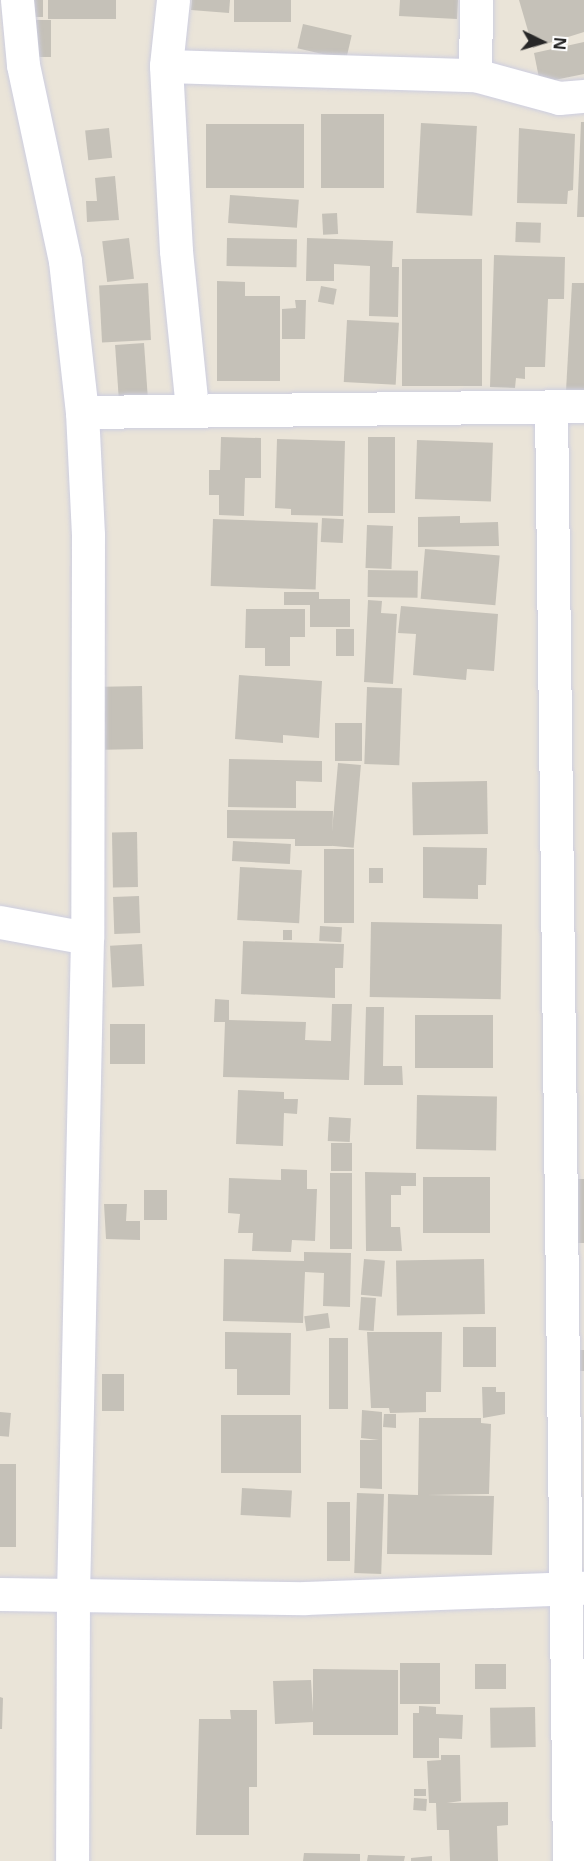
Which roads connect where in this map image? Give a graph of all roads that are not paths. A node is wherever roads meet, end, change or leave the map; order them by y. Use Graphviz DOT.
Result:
graph roads {
  1 [pos="17,0"];
  2 [pos="173,0"];
  3 [pos="476,0"];
  4 [pos="165,66"];
  5 [pos="475,75"];
  6 [pos="584,96"];
  7 [pos="551,406"];
  8 [pos="584,406"];
  9 [pos="192,409"];
  10 [pos="82,412"];
  11 [pos="0,922"];
  12 [pos="87,938"];
  13 [pos="570,963"];
  14 [pos="574,1588"];
  15 [pos="0,1594"];
  16 [pos="73,1597"];
  17 [pos="72,1861"];
  18 [pos="569,1861"];
  1 -- 10 [label="street"];
  2 -- 4 [label="street"];
  3 -- 5 [label="street"];
  4 -- 5 [label="street"];
  4 -- 9 [label="street"];
  5 -- 6 [label="street"];
  7 -- 8 [label="street"];
  7 -- 9 [label="street"];
  7 -- 13 [label="street"];
  9 -- 10 [label="street"];
  10 -- 12 [label="street"];
  11 -- 12 [label="street"];
  12 -- 16 [label="street"];
  13 -- 14 [label="street"];
  14 -- 16 [label="street"];
  14 -- 18 [label="street"];
  15 -- 16 [label="street"];
  16 -- 17 [label="street"];
}
